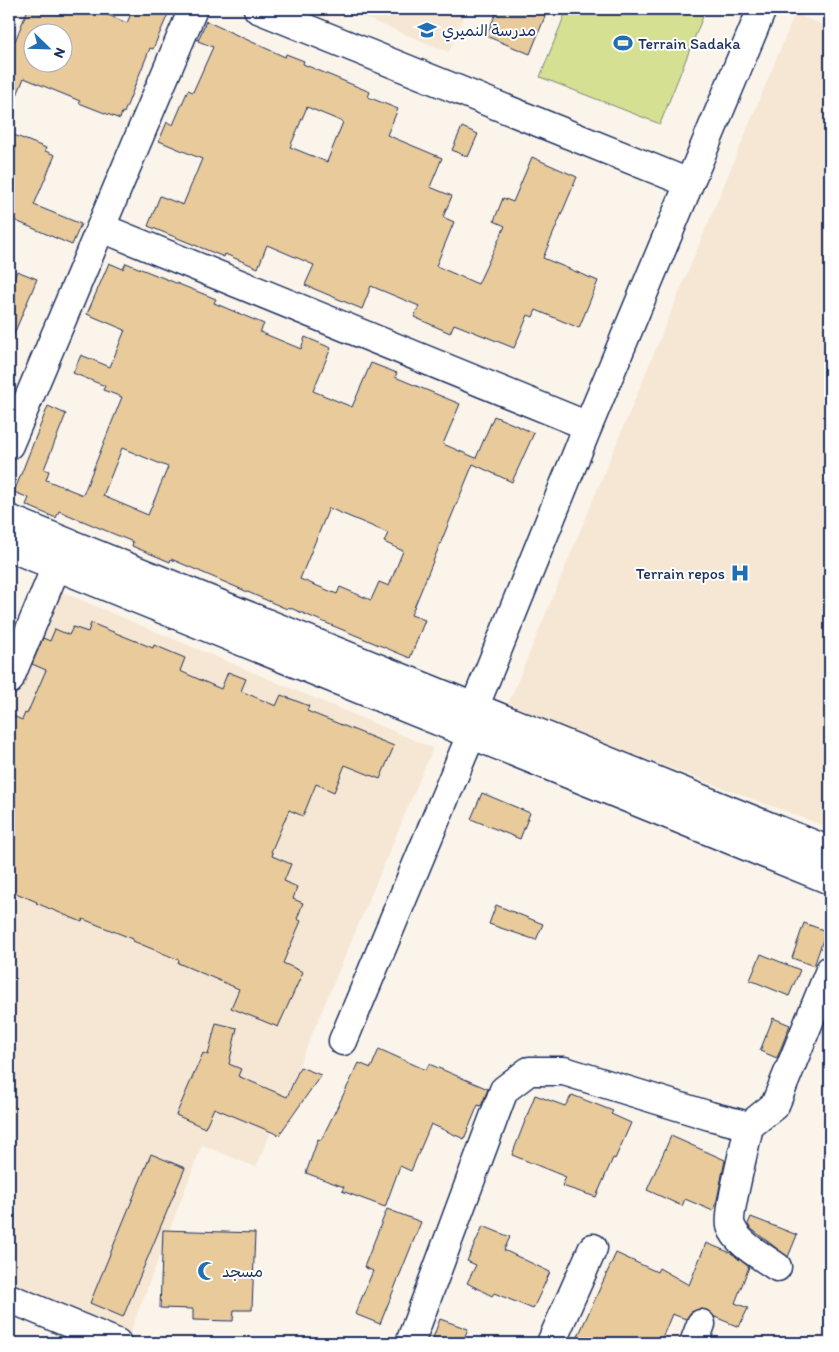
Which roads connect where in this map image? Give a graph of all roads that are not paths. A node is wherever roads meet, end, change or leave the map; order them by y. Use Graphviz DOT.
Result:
graph roads {
  1 [pos="193,9"];
  2 [pos="258,9"];
  3 [pos="762,9"];
  4 [pos="688,183"];
  5 [pos="102,228"];
  6 [pos="588,426"];
  7 [pos="9,445"];
  8 [pos="9,519"];
  9 [pos="9,547"];
  10 [pos="56,567"];
  11 [pos="9,680"];
  12 [pos="474,708"];
  13 [pos="471,735"];
  14 [pos="830,851"];
  15 [pos="830,880"];
  16 [pos="830,970"];
  17 [pos="343,1041"];
  18 [pos="750,1126"];
  19 [pos="592,1248"];
  20 [pos="777,1267"];
  21 [pos="9,1298"];
  22 [pos="111,1342"];
  23 [pos="410,1343"];
  24 [pos="551,1343"];
  1 -- 5 [label="street"];
  2 -- 4 [label="street"];
  3 -- 4 [label="street"];
  4 -- 6 [label="street"];
  5 -- 6 [label="street"];
  5 -- 7 [label="street"];
  6 -- 12 [label="street"];
  8 -- 12 [label="street"];
  9 -- 10 [label="street"];
  10 -- 11 [label="street"];
  10 -- 13 [label="street"];
  12 -- 14 [label="street"];
  13 -- 15 [label="street"];
  13 -- 17 [label="street"];
  16 -- 18 [label="street"];
  18 -- 20 [label="street"];
  18 -- 23 [label="street"];
  19 -- 24 [label="street"];
  21 -- 22 [label="street"];
}
